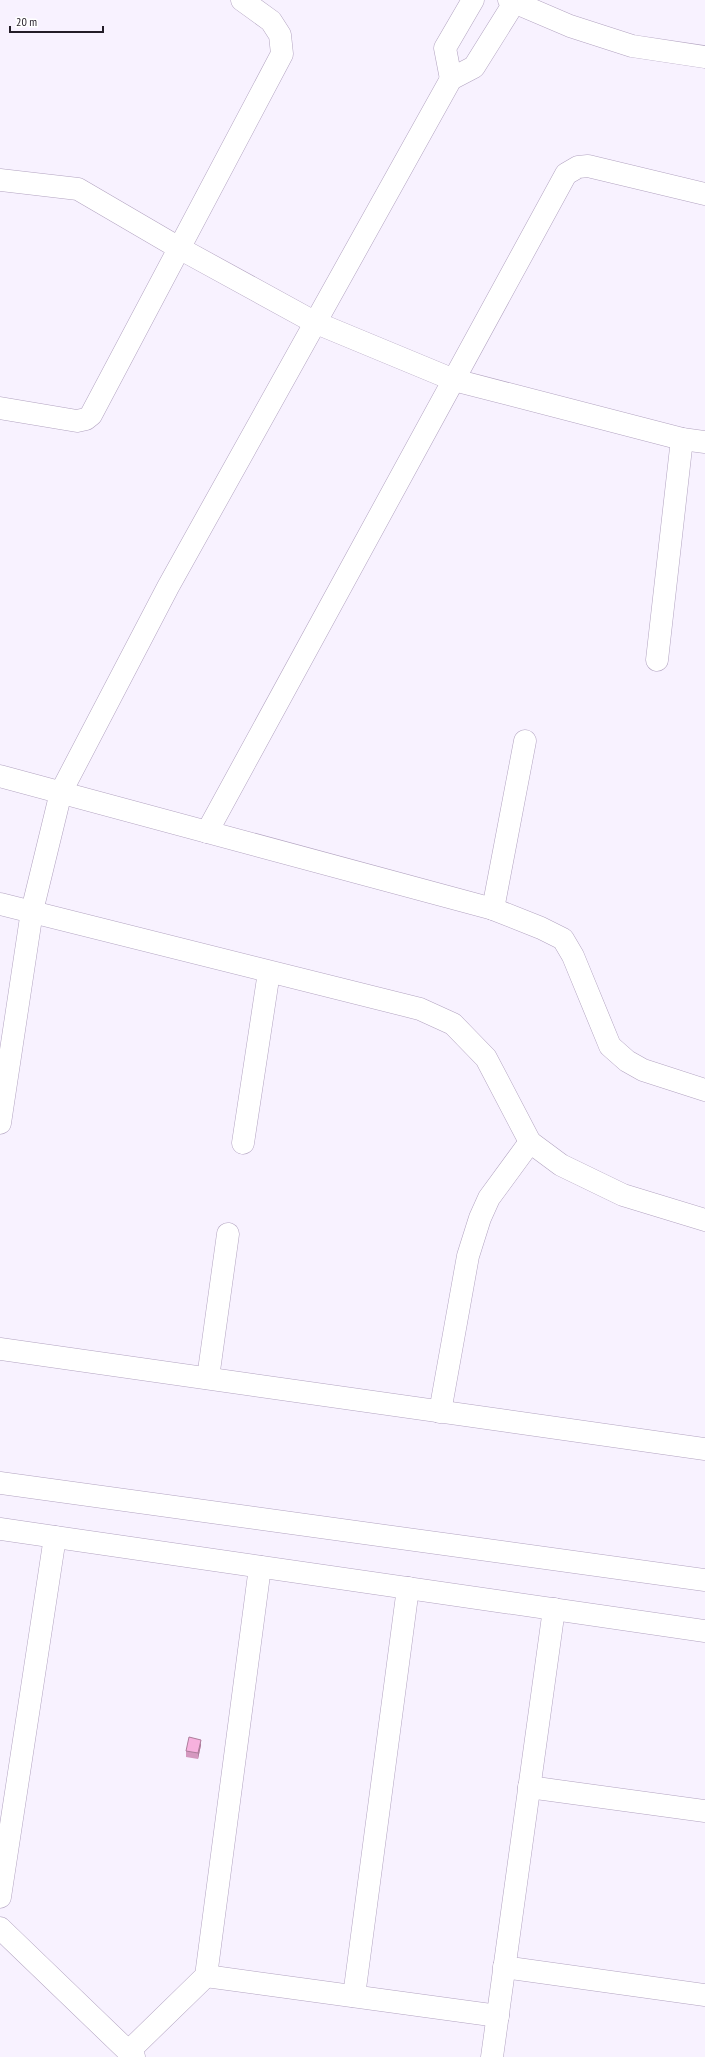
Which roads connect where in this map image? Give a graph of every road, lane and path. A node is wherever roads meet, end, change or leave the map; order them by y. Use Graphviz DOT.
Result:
graph roads {
  1 [pos="242,0"];
  2 [pos="473,0"];
  3 [pos="512,1"];
  4 [pos="705,57"];
  5 [pos="451,79"];
  6 [pos="0,180"];
  7 [pos="705,194"];
  8 [pos="179,248"];
  9 [pos="314,322"];
  10 [pos="454,380"];
  11 [pos="0,408"];
  12 [pos="682,439"];
  13 [pos="705,442"];
  14 [pos="657,660"];
  15 [pos="525,741"];
  16 [pos="0,776"];
  17 [pos="61,792"];
  18 [pos="207,832"];
  19 [pos="0,904"];
  20 [pos="494,909"];
  21 [pos="32,911"];
  22 [pos="269,972"];
  23 [pos="705,1090"];
  24 [pos="0,1123"];
  25 [pos="530,1142"];
  26 [pos="243,1143"];
  27 [pos="705,1220"];
  28 [pos="228,1234"];
  29 [pos="0,1349"];
  30 [pos="208,1378"];
  31 [pos="440,1412"];
  32 [pos="705,1449"];
  33 [pos="0,1483"];
  34 [pos="0,1529"];
  35 [pos="55,1537"];
  36 [pos="260,1567"];
  37 [pos="705,1580"];
  38 [pos="408,1588"];
  39 [pos="554,1609"];
  40 [pos="705,1631"];
  41 [pos="529,1787"];
  42 [pos="705,1811"];
  43 [pos="0,1897"];
  44 [pos="0,1928"];
  45 [pos="504,1967"];
  46 [pos="206,1976"];
  47 [pos="705,1994"];
  48 [pos="354,1996"];
  49 [pos="498,2016"];
  50 [pos="131,2054"];
  51 [pos="492,2057"];
  1 -- 8 [label="street"];
  2 -- 5 [label="street"];
  3 -- 4 [label="street"];
  3 -- 5 [label="street"];
  5 -- 9 [label="street"];
  6 -- 8 [label="street"];
  7 -- 10 [label="street"];
  8 -- 9 [label="street"];
  8 -- 11 [label="street"];
  9 -- 10 [label="street"];
  9 -- 17 [label="street"];
  10 -- 12 [label="street"];
  10 -- 18 [label="street"];
  12 -- 13 [label="street"];
  12 -- 14 [label="street"];
  15 -- 20 [label="street"];
  16 -- 17 [label="street"];
  17 -- 18 [label="street"];
  17 -- 21 [label="street"];
  18 -- 20 [label="street"];
  19 -- 21 [label="street"];
  20 -- 23 [label="street"];
  21 -- 22 [label="street"];
  21 -- 24 [label="street"];
  22 -- 25 [label="street"];
  22 -- 26 [label="street"];
  25 -- 27 [label="street"];
  25 -- 31 [label="street"];
  28 -- 30 [label="street"];
  29 -- 30 [label="street"];
  30 -- 31 [label="street"];
  31 -- 32 [label="street"];
  33 -- 37 [label="street"];
  34 -- 35 [label="street"];
  35 -- 36 [label="street"];
  35 -- 43 [label="street"];
  36 -- 38 [label="street"];
  36 -- 46 [label="street"];
  38 -- 39 [label="street"];
  38 -- 48 [label="street"];
  39 -- 40 [label="street"];
  39 -- 41 [label="street"];
  41 -- 42 [label="street"];
  41 -- 45 [label="street"];
  44 -- 50 [label="street"];
  45 -- 47 [label="street"];
  45 -- 49 [label="street"];
  46 -- 48 [label="street"];
  46 -- 50 [label="street"];
  48 -- 49 [label="street"];
  49 -- 51 [label="street"];
}
